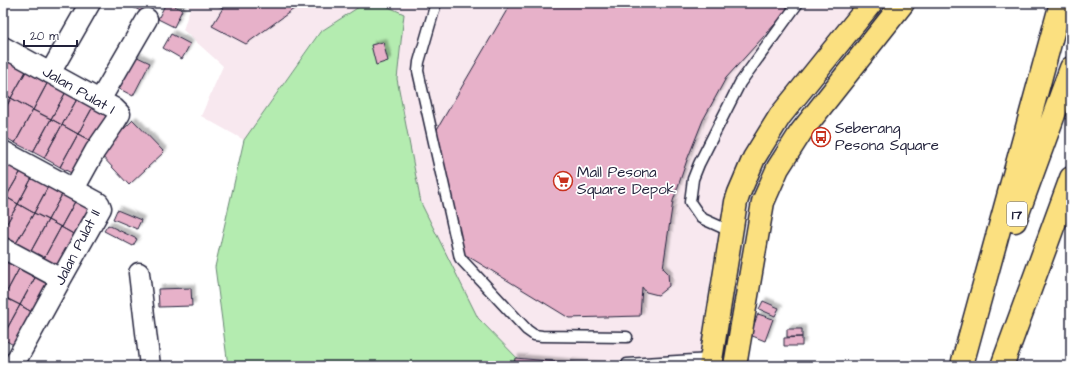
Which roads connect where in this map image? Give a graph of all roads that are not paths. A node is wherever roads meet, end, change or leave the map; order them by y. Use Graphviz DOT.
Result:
graph roads {
  1 [pos="90,3"];
  2 [pos="436,3"];
  3 [pos="798,3"];
  4 [pos="871,3"];
  5 [pos="903,3"];
  6 [pos="1061,3"];
  7 [pos="147,19"];
  8 [pos="3,47"];
  9 [pos="1071,68"];
  10 [pos="50,73"];
  11 [pos="100,100"];
  12 [pos="3,150"];
  13 [pos="1071,178"];
  14 [pos="74,189"];
  15 [pos="732,232"];
  16 [pos="3,248"];
  17 [pos="139,273"];
  18 [pos="61,279"];
  19 [pos="627,337"];
  20 [pos="3,360"];
  21 [pos="710,362"];
  22 [pos="962,363"];
  23 [pos="627,364"];
  24 [pos="14,366"];
  25 [pos="150,366"];
  26 [pos="735,366"];
  27 [pos="1002,366"];
  1 -- 10 [label="street"];
  2 -- 19 [label="lane"];
  3 -- 15 [label="lane"];
  4 -- 15 [label="highway"];
  5 -- 26 [label="highway"];
  6 -- 22 [label="highway"];
  7 -- 11 [label="street"];
  8 -- 10 [label="street, Jalan Pulat I"];
  9 -- 22 [label="highway, 17"];
  10 -- 11 [label="street, Jalan Pulat I"];
  11 -- 14 [label="street, Jalan Pulat I"];
  12 -- 14 [label="street, Jalan Pulat II"];
  13 -- 27 [label="highway"];
  14 -- 18 [label="street, Jalan Pulat II"];
  15 -- 21 [label="highway"];
  16 -- 18 [label="street"];
  17 -- 25 [label="street"];
  18 -- 24 [label="street, Jalan Pulat II"];
  20 -- 24 [label="street"];
  21 -- 23 [label="lane"];
}
